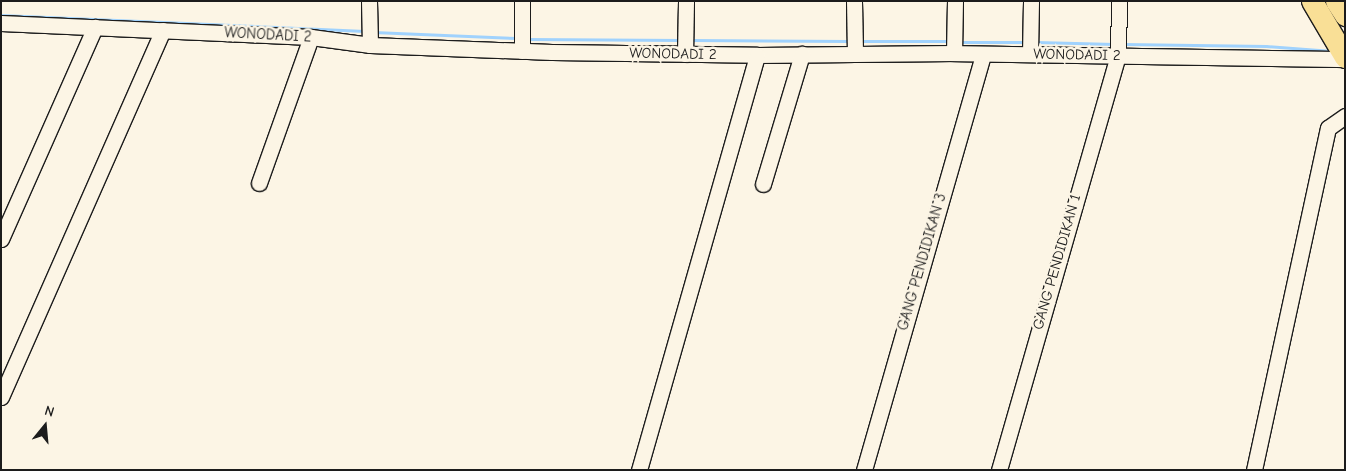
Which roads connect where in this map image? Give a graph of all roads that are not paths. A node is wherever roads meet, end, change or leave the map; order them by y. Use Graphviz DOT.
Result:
graph roads {
  1 [pos="522,1"];
  2 [pos="686,1"];
  3 [pos="854,1"];
  4 [pos="955,1"];
  5 [pos="1031,1"];
  6 [pos="1119,1"];
  7 [pos="1312,1"];
  8 [pos="1336,1"];
  9 [pos="369,5"];
  10 [pos="1345,16"];
  11 [pos="1,23"];
  12 [pos="96,27"];
  13 [pos="164,30"];
  14 [pos="311,37"];
  15 [pos="369,41"];
  16 [pos="522,49"];
  17 [pos="685,53"];
  18 [pos="954,53"];
  19 [pos="802,54"];
  20 [pos="855,54"];
  21 [pos="1030,54"];
  22 [pos="1343,54"];
  23 [pos="983,55"];
  24 [pos="757,56"];
  25 [pos="1118,56"];
  26 [pos="1345,116"];
  27 [pos="258,183"];
  28 [pos="763,184"];
  29 [pos="1,239"];
  30 [pos="1,397"];
  31 [pos="640,470"];
  32 [pos="864,470"];
  33 [pos="999,470"];
  34 [pos="1254,470"];
  1 -- 16 [label="street"];
  2 -- 17 [label="street"];
  3 -- 20 [label="street"];
  4 -- 18 [label="street"];
  5 -- 21 [label="street"];
  6 -- 25 [label="street, GANG PENDIDIKAN 1"];
  7 -- 22 [label="highway"];
  8 -- 10 [label="highway"];
  9 -- 15 [label="street"];
  11 -- 12 [label="street, WONODADI 2"];
  12 -- 13 [label="street, WONODADI 2"];
  12 -- 29 [label="street"];
  13 -- 14 [label="street, WONODADI 2"];
  13 -- 30 [label="street"];
  14 -- 15 [label="street, WONODADI 2"];
  14 -- 27 [label="street"];
  15 -- 16 [label="street, WONODADI 2"];
  16 -- 17 [label="street, WONODADI 2"];
  17 -- 24 [label="street, WONODADI 2"];
  18 -- 20 [label="street, WONODADI 2"];
  18 -- 23 [label="street, WONODADI 2"];
  19 -- 20 [label="street, WONODADI 2"];
  19 -- 24 [label="street, WONODADI 2"];
  19 -- 28 [label="street"];
  21 -- 23 [label="street, WONODADI 2"];
  21 -- 25 [label="street, WONODADI 2"];
  22 -- 25 [label="street, WONODADI 2"];
  23 -- 32 [label="street, GANG PENDIDIKAN 3"];
  24 -- 31 [label="street"];
  25 -- 33 [label="street, GANG PENDIDIKAN 1"];
  26 -- 34 [label="street"];
}
